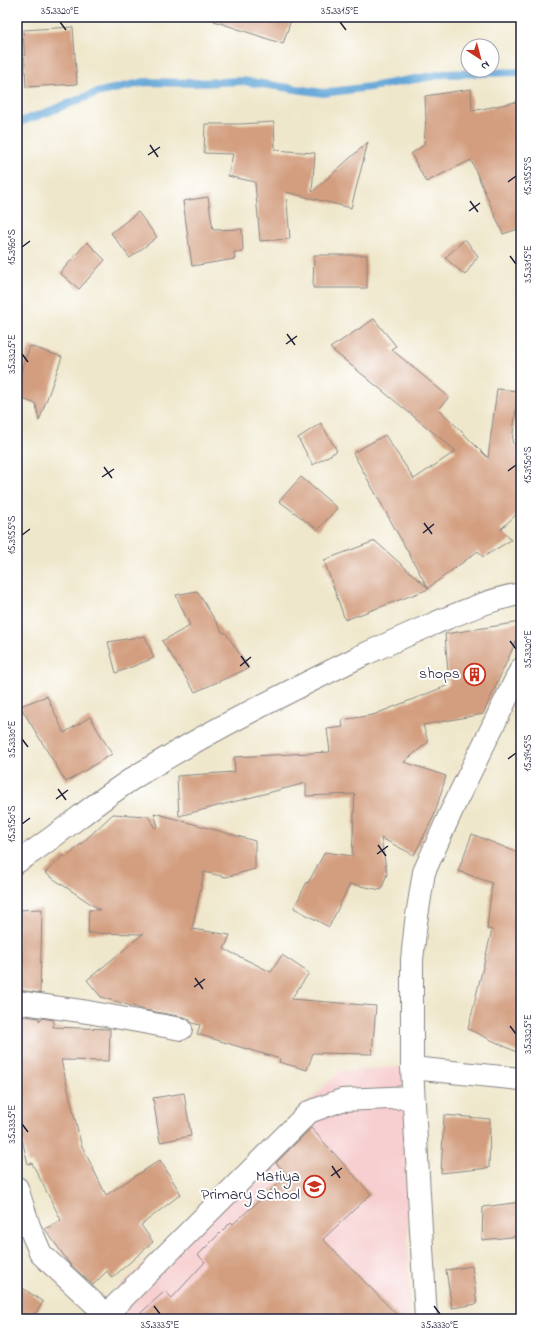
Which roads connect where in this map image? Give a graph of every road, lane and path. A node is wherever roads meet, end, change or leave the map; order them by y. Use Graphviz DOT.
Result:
graph roads {
  1 [pos="521,594"];
  2 [pos="521,669"];
  3 [pos="17,862"];
  4 [pos="17,1002"];
  5 [pos="181,1029"];
  6 [pos="412,1068"];
  7 [pos="521,1079"];
  8 [pos="413,1097"];
  9 [pos="17,1188"];
  10 [pos="105,1317"];
  11 [pos="426,1319"];
  1 -- 3 [label="street"];
  2 -- 6 [label="street"];
  4 -- 5 [label="street"];
  6 -- 7 [label="street"];
  6 -- 8 [label="street"];
  8 -- 10 [label="street"];
  8 -- 11 [label="street"];
  9 -- 10 [label="street"];
}
